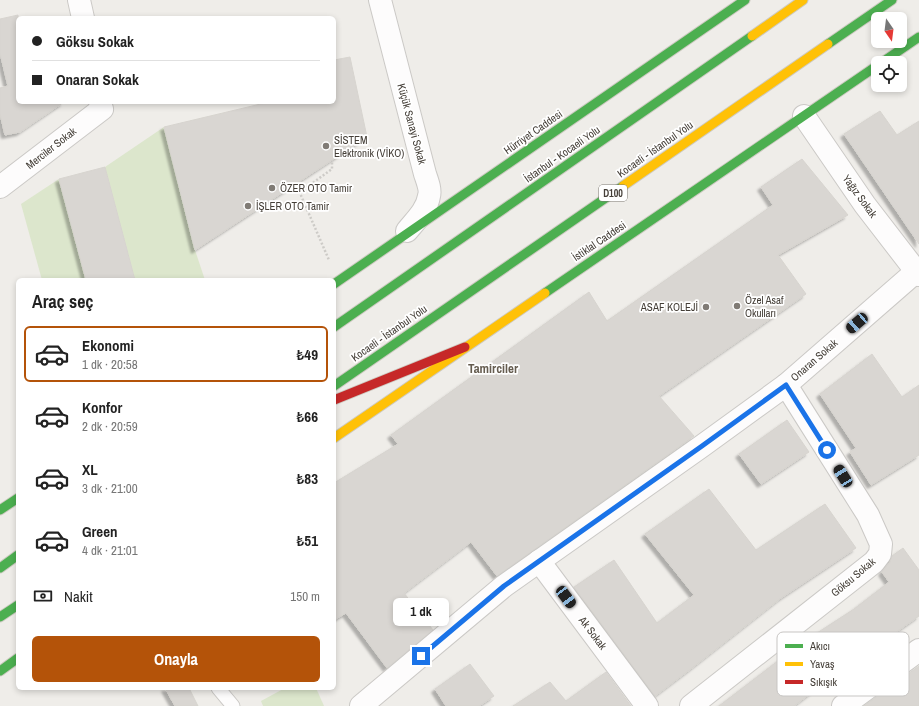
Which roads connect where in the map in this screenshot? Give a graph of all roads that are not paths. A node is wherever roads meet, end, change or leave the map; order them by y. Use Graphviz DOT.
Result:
graph roads {
  1 [pos="79,0"];
  2 [pos="380,0"];
  3 [pos="746,0"];
  4 [pos="803,0"];
  5 [pos="892,0"];
  6 [pos="83,16"];
  7 [pos="919,37"];
  8 [pos="891,56"];
  9 [pos="871,70"];
  10 [pos="101,106"];
  11 [pos="804,116"];
  12 [pos="480,184"];
  13 [pos="0,187"];
  14 [pos="430,195"];
  15 [pos="399,239"];
  16 [pos="918,272"];
  17 [pos="336,283"];
  18 [pos="336,326"];
  19 [pos="465,347"];
  20 [pos="336,385"];
  21 [pos="786,385"];
  22 [pos="336,399"];
  23 [pos="336,437"];
  24 [pos="16,499"];
  25 [pos="0,510"];
  26 [pos="16,556"];
  27 [pos="539,561"];
  28 [pos="0,568"];
  29 [pos="16,606"];
  30 [pos="0,617"];
  31 [pos="785,632"];
  32 [pos="777,638"];
  33 [pos="919,650"];
  34 [pos="909,657"];
  35 [pos="16,659"];
  36 [pos="0,671"];
  37 [pos="220,690"];
  38 [pos="857,696"];
  39 [pos="233,706"];
  40 [pos="361,706"];
  41 [pos="647,706"];
  42 [pos="691,706"];
  43 [pos="843,706"];
  1 -- 6 [label="street"];
  2 -- 14 [label="street, Küçük Sanayi Sokak"];
  3 -- 12 [label="main road, Hürriyet Caddesi"];
  4 -- 18 [label="main road, İstanbul - Kocaeli Yolu"];
  5 -- 20 [label="main road, Kocaeli - İstanbul Yolu / D100"];
  7 -- 8 [label="main road"];
  9 -- 11 [label="main road, İstiklal Caddesi"];
  10 -- 13 [label="street, Merciler Sokak"];
  11 -- 16 [label="street, Yağız Sokak"];
  11 -- 19 [label="main road, İstiklal Caddesi"];
  12 -- 14 [label="street"];
  12 -- 15 [label="main road, Hürriyet Caddesi"];
  14 -- 15 [label="street"];
  15 -- 17 [label="main road, Hürriyet Caddesi"];
  16 -- 21 [label="street, Onaran Sokak"];
  19 -- 22 [label="main road"];
  19 -- 23 [label="main road, İstiklal Caddesi"];
  21 -- 27 [label="street, Onaran Sokak"];
  21 -- 31 [label="street, Göksu Sokak"];
  24 -- 25 [label="main road"];
  26 -- 28 [label="main road"];
  27 -- 40 [label="street, Onaran Sokak"];
  27 -- 41 [label="street, Ak Sokak"];
  29 -- 30 [label="main road"];
  32 -- 42 [label="street, Göksu Sokak"];
  33 -- 34 [label="street"];
  35 -- 36 [label="main road"];
  37 -- 39 [label="lane"];
  38 -- 43 [label="street"];
}
